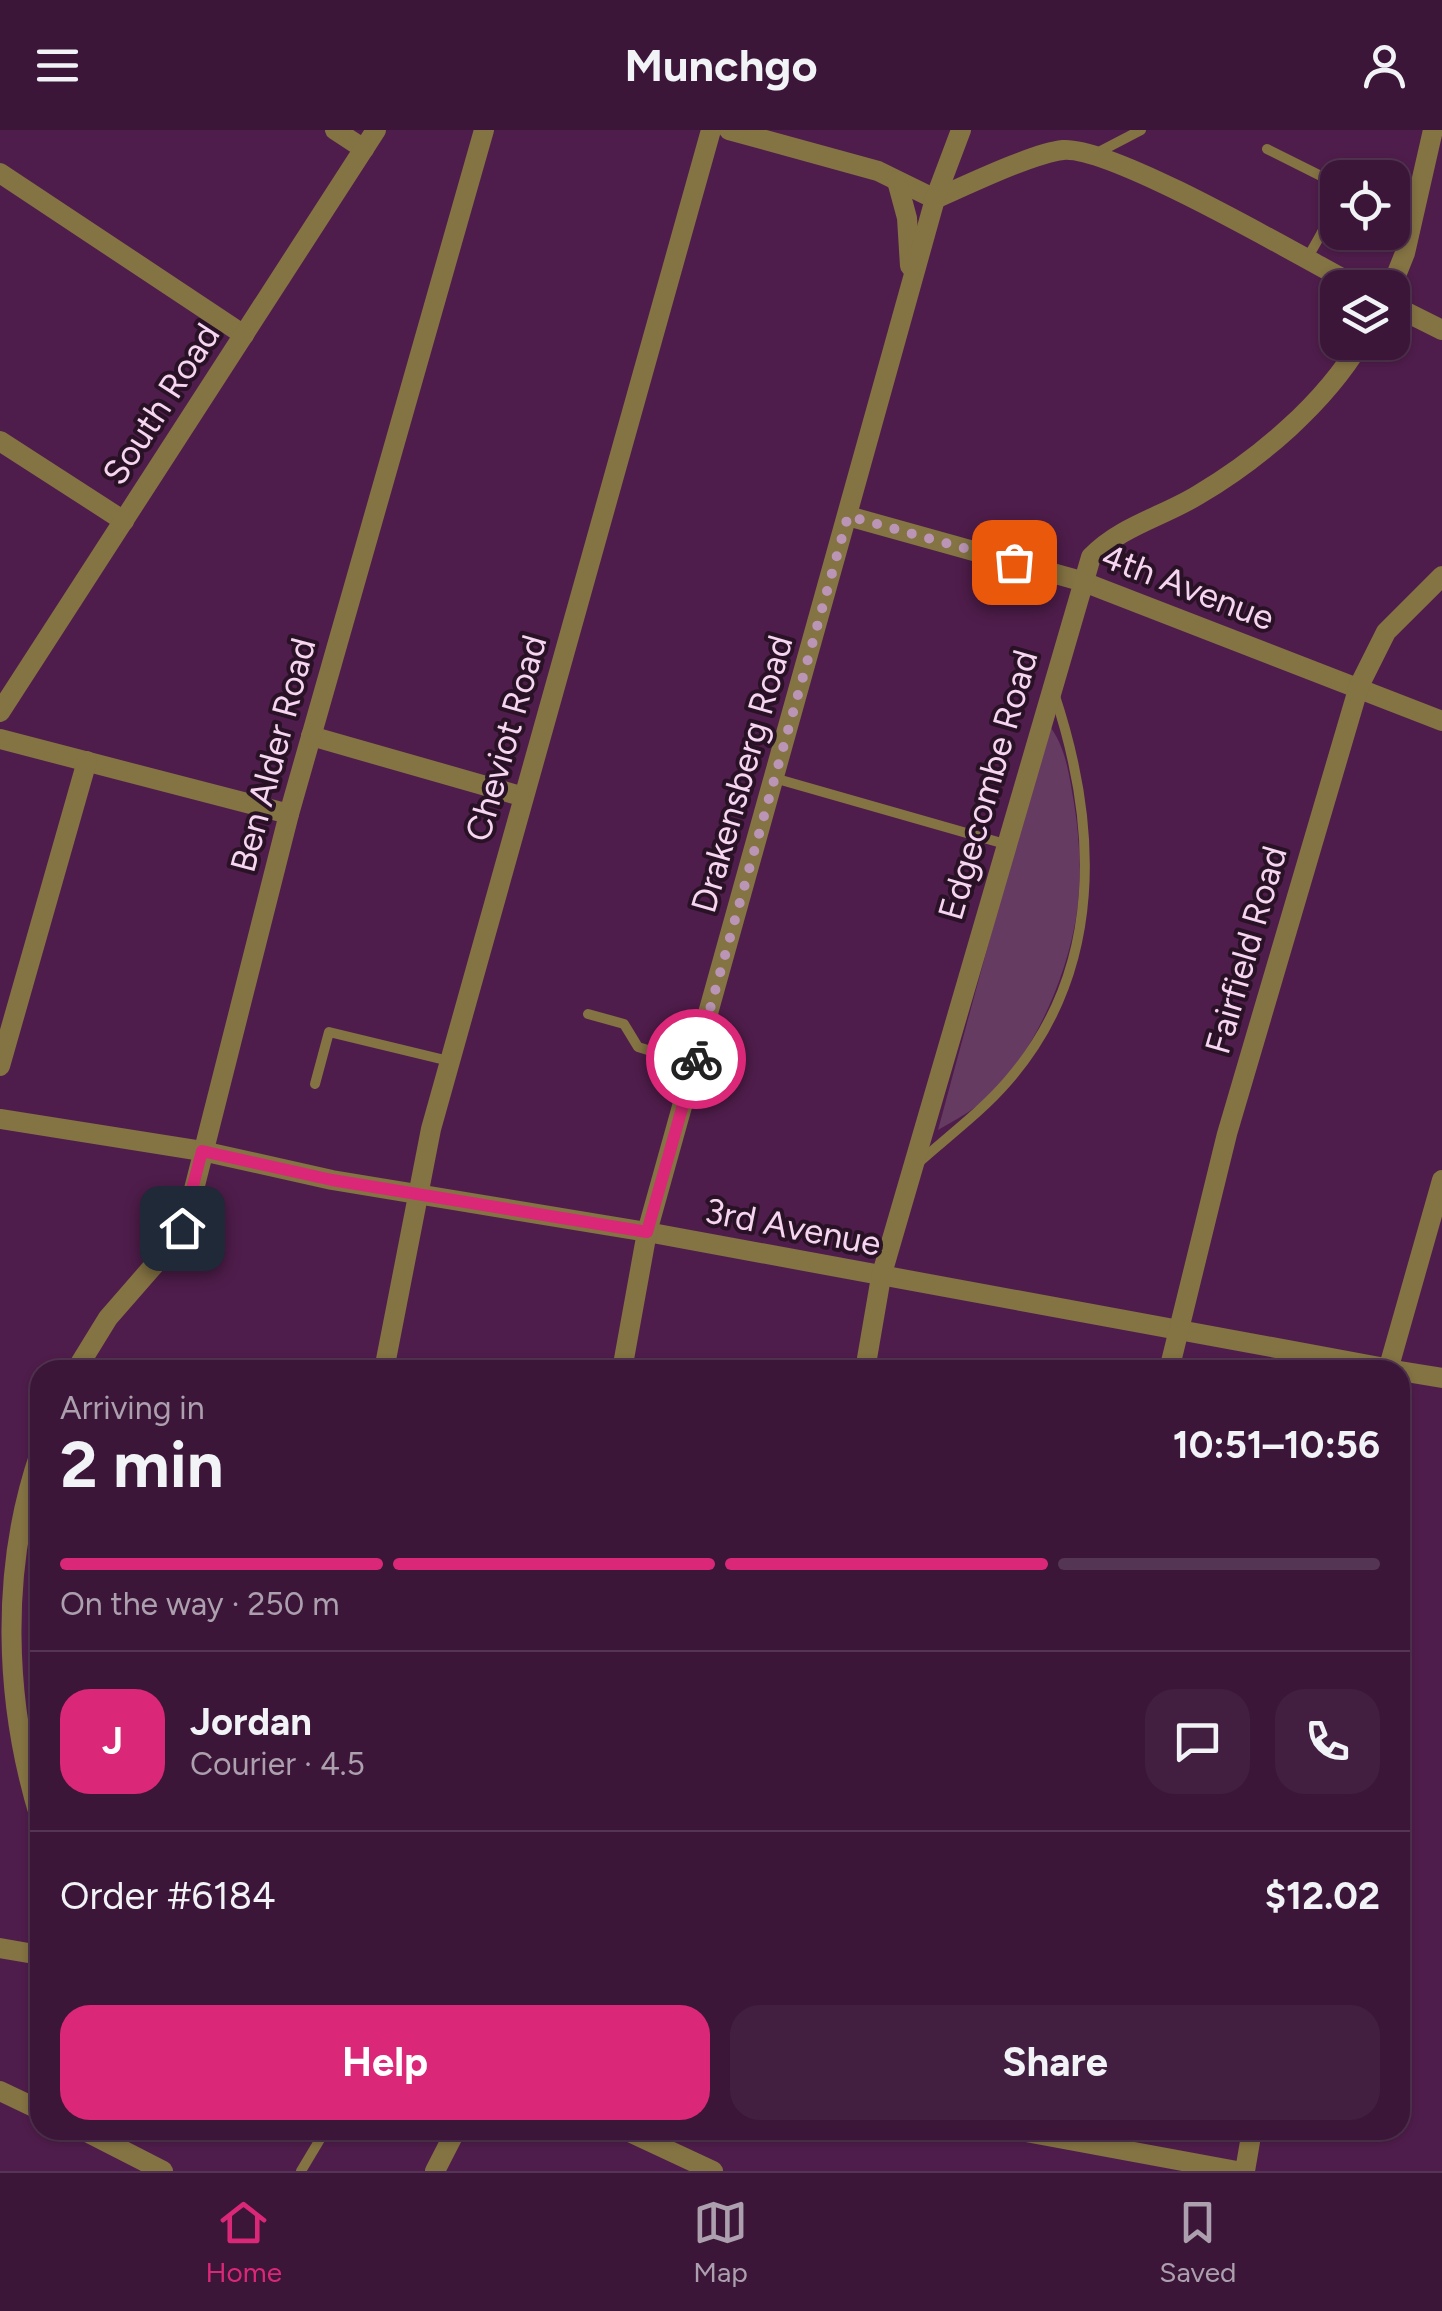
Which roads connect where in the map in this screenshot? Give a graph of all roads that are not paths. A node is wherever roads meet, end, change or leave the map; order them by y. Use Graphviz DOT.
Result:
graph roads {
  1 [pos="335,130"];
  2 [pos="376,130"];
  3 [pos="484,130"];
  4 [pos="711,130"];
  5 [pos="729,130"];
  6 [pos="961,130"];
  7 [pos="1142,130"];
  8 [pos="1433,130"];
  9 [pos="364,148"];
  10 [pos="1267,149"];
  11 [pos="1094,154"];
  12 [pos="0,173"];
  13 [pos="943,175"];
  14 [pos="888,176"];
  15 [pos="961,188"];
  16 [pos="935,199"];
  17 [pos="1307,260"];
  18 [pos="1326,270"];
  19 [pos="1397,270"];
  20 [pos="910,288"];
  21 [pos="1410,314"];
  22 [pos="1442,330"];
  23 [pos="244,335"];
  24 [pos="1348,360"];
  25 [pos="0,441"];
  26 [pos="848,516"];
  27 [pos="124,521"];
  28 [pos="1442,576"];
  29 [pos="1081,581"];
  30 [pos="1051,684"];
  31 [pos="1358,686"];
  32 [pos="2,705"];
  33 [pos="1442,721"];
  34 [pos="311,736"];
  35 [pos="0,739"];
  36 [pos="87,761"];
  37 [pos="774,778"];
  38 [pos="521,796"];
  39 [pos="289,814"];
  40 [pos="1005,844"];
  41 [pos="588,1014"];
  42 [pos="450,1061"];
  43 [pos="694,1064"];
  44 [pos="0,1066"];
  45 [pos="314,1084"];
  46 [pos="0,1119"];
  47 [pos="202,1151"];
  48 [pos="913,1168"];
  49 [pos="1442,1180"];
  50 [pos="416,1192"];
  51 [pos="647,1232"];
  52 [pos="881,1277"];
  53 [pos="1176,1330"];
  54 [pos="82,1360"];
  55 [pos="386,1360"];
  56 [pos="624,1360"];
  57 [pos="867,1360"];
  58 [pos="1172,1360"];
  59 [pos="1339,1360"];
  60 [pos="1396,1360"];
  61 [pos="1410,1373"];
  62 [pos="1442,1378"];
  63 [pos="30,1488"];
  64 [pos="30,1774"];
  65 [pos="0,1948"];
  66 [pos="30,1953"];
  67 [pos="0,2091"];
  68 [pos="30,2105"];
  69 [pos="103,2140"];
  70 [pos="320,2140"];
  71 [pos="451,2140"];
  72 [pos="646,2140"];
  73 [pos="1068,2140"];
  74 [pos="1250,2140"];
  75 [pos="1199,2168"];
  76 [pos="163,2171"];
  77 [pos="301,2171"];
  78 [pos="435,2171"];
  79 [pos="713,2171"];
  80 [pos="1237,2171"];
  81 [pos="1245,2171"];
  1 -- 9 [label="street"];
  2 -- 9 [label="street, South Road"];
  3 -- 34 [label="street, Ben Alder Road"];
  4 -- 38 [label="street, Cheviot Road"];
  5 -- 14 [label="street"];
  6 -- 13 [label="street, Drakensberg Road"];
  7 -- 11 [label="lane"];
  8 -- 19 [label="street"];
  9 -- 23 [label="street, South Road"];
  10 -- 17 [label="lane"];
  11 -- 15 [label="street"];
  11 -- 17 [label="street"];
  12 -- 23 [label="street"];
  13 -- 14 [label="street"];
  13 -- 15 [label="street"];
  13 -- 16 [label="street, Drakensberg Road"];
  14 -- 16 [label="street"];
  14 -- 20 [label="street"];
  15 -- 16 [label="street"];
  16 -- 20 [label="street, Drakensberg Road"];
  17 -- 18 [label="street"];
  20 -- 26 [label="street, Drakensberg Road"];
  21 -- 22 [label="street"];
  23 -- 27 [label="street, South Road"];
  24 -- 29 [label="street, Edgecombe Road"];
  25 -- 27 [label="street"];
  26 -- 29 [label="street, 4th Avenue"];
  26 -- 37 [label="street, Drakensberg Road"];
  27 -- 32 [label="street, South Road"];
  28 -- 31 [label="street, Fairfield Road"];
  29 -- 30 [label="street, Edgecombe Road"];
  29 -- 31 [label="street, 4th Avenue"];
  30 -- 40 [label="street, Edgecombe Road"];
  30 -- 48 [label="lane"];
  31 -- 33 [label="street, 4th Avenue"];
  31 -- 53 [label="street, Fairfield Road"];
  34 -- 38 [label="street"];
  34 -- 39 [label="street, Ben Alder Road"];
  35 -- 36 [label="street"];
  36 -- 39 [label="street"];
  36 -- 44 [label="street"];
  37 -- 40 [label="lane"];
  37 -- 43 [label="street, Drakensberg Road"];
  38 -- 42 [label="street, Cheviot Road"];
  39 -- 47 [label="street, Ben Alder Road"];
  40 -- 48 [label="street, Edgecombe Road"];
  41 -- 43 [label="lane"];
  42 -- 45 [label="lane"];
  42 -- 50 [label="street, Cheviot Road"];
  43 -- 51 [label="street, Drakensberg Road"];
  46 -- 47 [label="street, 3rd Avenue"];
  47 -- 50 [label="street, 3rd Avenue"];
  47 -- 54 [label="street, Ben Alder Road"];
  48 -- 52 [label="street, Edgecombe Road"];
  49 -- 60 [label="street"];
  50 -- 51 [label="street, 3rd Avenue"];
  50 -- 55 [label="street, Cheviot Road"];
  51 -- 52 [label="street, 3rd Avenue"];
  51 -- 56 [label="street, Drakensberg Road"];
  52 -- 53 [label="street, 3rd Avenue"];
  52 -- 57 [label="street, Edgecombe Road"];
  53 -- 58 [label="street, Fairfield Road"];
  53 -- 59 [label="street, 3rd Avenue"];
  61 -- 62 [label="street, 3rd Avenue"];
  63 -- 64 [label="street"];
  65 -- 66 [label="street"];
  67 -- 68 [label="street"];
  69 -- 76 [label="street"];
  70 -- 77 [label="lane"];
  71 -- 78 [label="street"];
  72 -- 79 [label="street"];
  73 -- 75 [label="street"];
  74 -- 81 [label="street"];
  75 -- 80 [label="street"];
}
